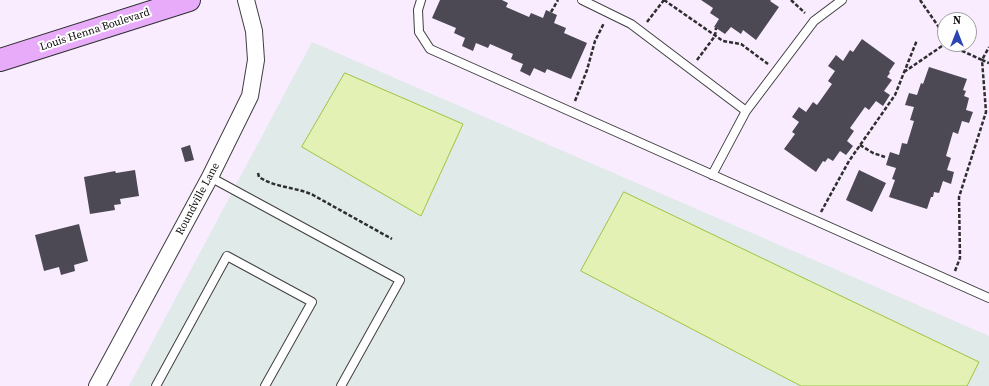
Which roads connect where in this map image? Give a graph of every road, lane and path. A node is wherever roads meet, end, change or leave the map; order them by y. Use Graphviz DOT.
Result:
graph roads {
  1 [pos="189,0"];
  2 [pos="246,0"];
  3 [pos="421,0"];
  4 [pos="558,0"];
  5 [pos="582,0"];
  6 [pos="664,0"];
  7 [pos="790,0"];
  8 [pos="842,0"];
  9 [pos="920,0"];
  10 [pos="551,12"];
  11 [pos="609,13"];
  12 [pos="814,20"];
  13 [pos="937,24"];
  14 [pos="716,28"];
  15 [pos="640,30"];
  16 [pos="715,36"];
  17 [pos="917,40"];
  18 [pos="989,47"];
  19 [pos="937,50"];
  20 [pos="965,52"];
  21 [pos="0,60"];
  22 [pos="982,60"];
  23 [pos="989,64"];
  24 [pos="690,68"];
  25 [pos="776,71"];
  26 [pos="904,73"];
  27 [pos="746,111"];
  28 [pos="570,112"];
  29 [pos="860,145"];
  30 [pos="885,157"];
  31 [pos="258,173"];
  32 [pos="712,175"];
  33 [pos="210,178"];
  34 [pos="816,221"];
  35 [pos="392,239"];
  36 [pos="951,281"];
  37 [pos="989,298"];
  38 [pos="97,386"];
  39 [pos="156,386"];
  40 [pos="265,386"];
  41 [pos="340,386"];
  1 -- 21 [label="main road, Louis Henna Boulevard"];
  2 -- 33 [label="street, Roundville Lane"];
  3 -- 28 [label="lane"];
  4 -- 10 [label="path"];
  5 -- 11 [label="lane"];
  6 -- 15 [label="path"];
  6 -- 16 [label="path"];
  7 -- 12 [label="path"];
  8 -- 12 [label="lane"];
  9 -- 13 [label="path"];
  11 -- 15 [label="lane"];
  11 -- 28 [label="path"];
  12 -- 25 [label="lane"];
  14 -- 16 [label="path"];
  15 -- 24 [label="lane"];
  16 -- 24 [label="path"];
  16 -- 25 [label="path"];
  17 -- 26 [label="path"];
  18 -- 22 [label="path"];
  19 -- 26 [label="path"];
  20 -- 22 [label="path"];
  22 -- 23 [label="path"];
  22 -- 36 [label="path"];
  24 -- 27 [label="lane"];
  25 -- 27 [label="lane"];
  26 -- 29 [label="path"];
  27 -- 32 [label="lane"];
  28 -- 32 [label="lane"];
  29 -- 30 [label="path"];
  29 -- 34 [label="path"];
  31 -- 35 [label="path"];
  32 -- 34 [label="lane"];
  33 -- 38 [label="street, Roundville Lane"];
  33 -- 41 [label="lane"];
  34 -- 36 [label="lane"];
  36 -- 37 [label="lane"];
  39 -- 40 [label="lane"];
}
